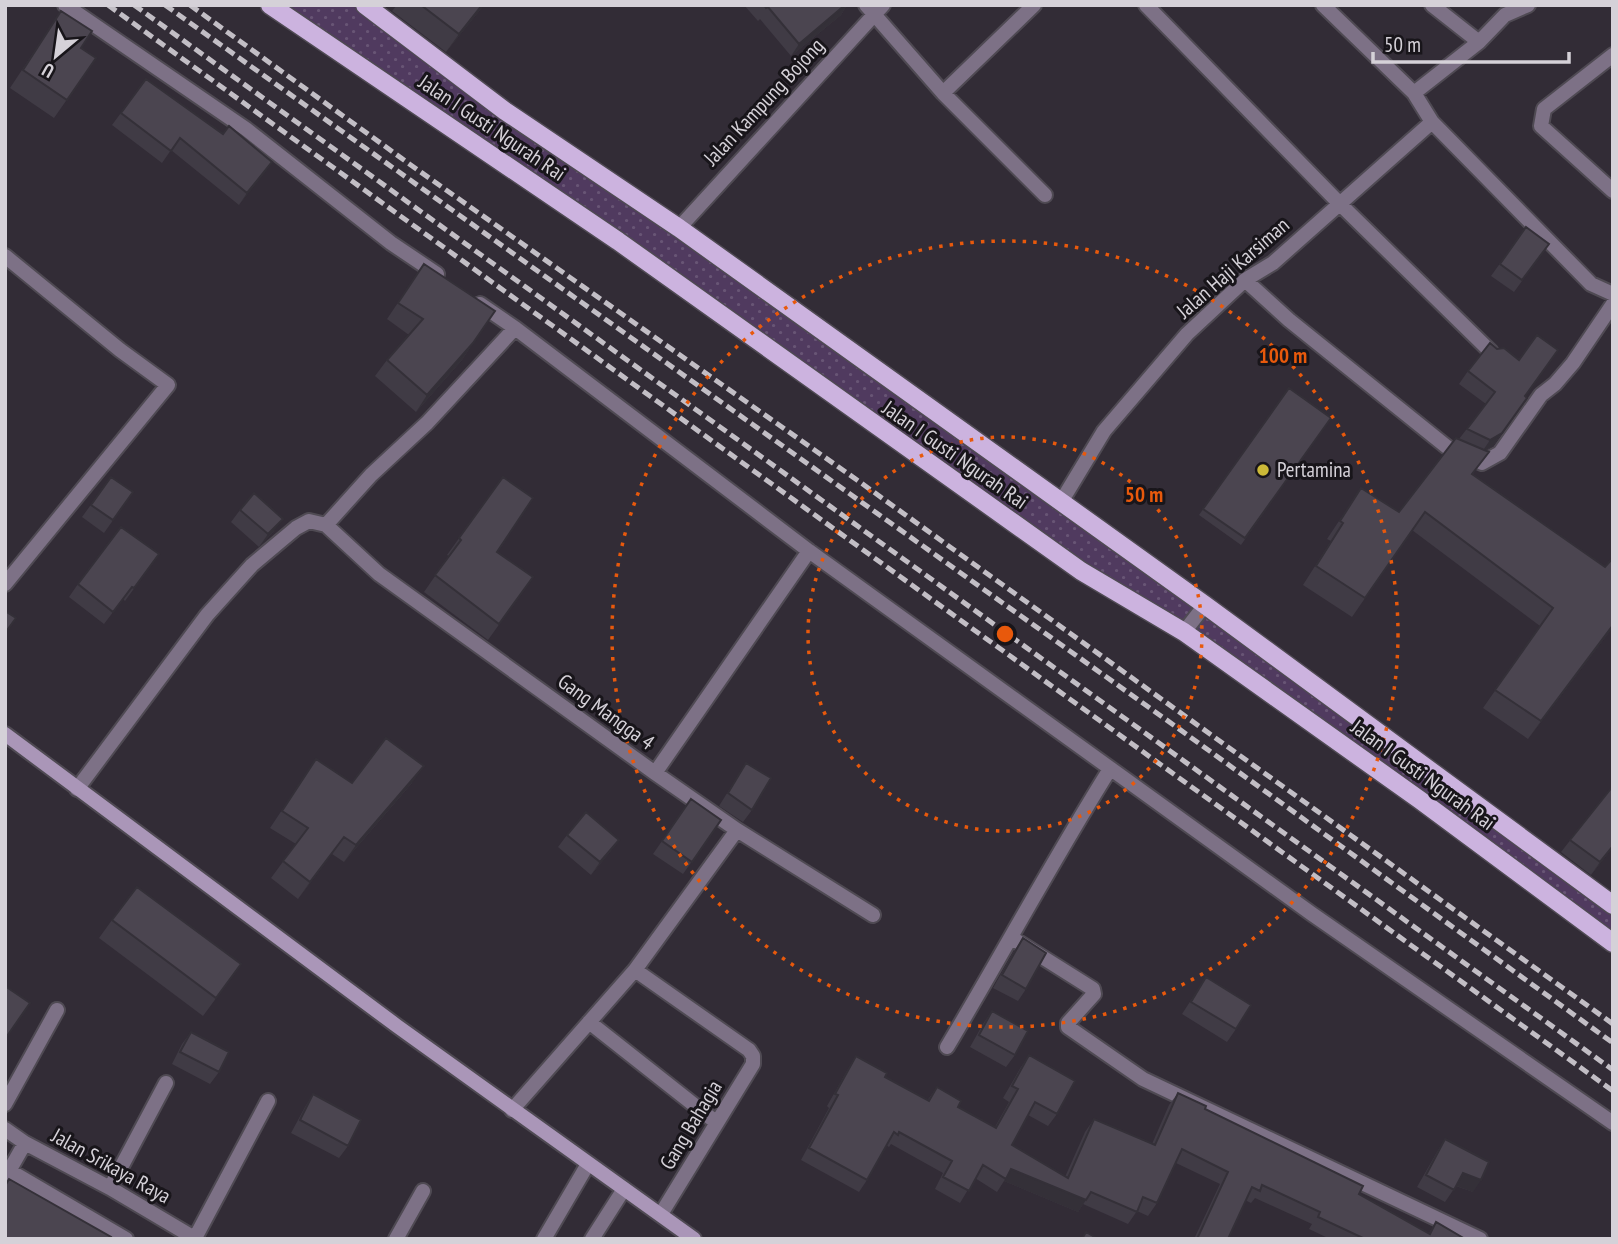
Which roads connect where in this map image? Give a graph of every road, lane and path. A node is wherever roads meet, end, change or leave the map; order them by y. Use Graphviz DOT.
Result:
graph roads {
  1 [pos="65,5"];
  2 [pos="271,5"];
  3 [pos="365,5"];
  4 [pos="1034,5"];
  5 [pos="1146,5"];
  6 [pos="1323,5"];
  7 [pos="1432,5"];
  8 [pos="1528,5"];
  9 [pos="874,8"];
  10 [pos="1479,42"];
  11 [pos="1613,55"];
  12 [pos="943,93"];
  13 [pos="1414,93"];
  14 [pos="1432,122"];
  15 [pos="1613,191"];
  16 [pos="1045,195"];
  17 [pos="1339,203"];
  18 [pos="679,228"];
  19 [pos="5,256"];
  20 [pos="1245,280"];
  21 [pos="448,282"];
  22 [pos="1613,294"];
  23 [pos="470,297"];
  24 [pos="1613,304"];
  25 [pos="515,328"];
  26 [pos="1491,352"];
  27 [pos="1061,502"];
  28 [pos="326,525"];
  29 [pos="808,551"];
  30 [pos="5,584"];
  31 [pos="1205,605"];
  32 [pos="1184,632"];
  33 [pos="5,734"];
  34 [pos="1110,769"];
  35 [pos="654,773"];
  36 [pos="77,789"];
  37 [pos="737,830"];
  38 [pos="1613,905"];
  39 [pos="873,915"];
  40 [pos="1012,938"];
  41 [pos="1613,943"];
  42 [pos="635,970"];
  43 [pos="57,1010"];
  44 [pos="589,1022"];
  45 [pos="947,1047"];
  46 [pos="166,1083"];
  47 [pos="268,1101"];
  48 [pos="5,1104"];
  49 [pos="512,1110"];
  50 [pos="717,1123"];
  51 [pos="1613,1123"];
  52 [pos="5,1129"];
  53 [pos="25,1143"];
  54 [pos="588,1164"];
  55 [pos="7,1172"];
  56 [pos="110,1188"];
  57 [pos="624,1189"];
  58 [pos="424,1191"];
  59 [pos="661,1214"];
  60 [pos="124,1238"];
  61 [pos="196,1238"];
  62 [pos="396,1239"];
  63 [pos="544,1239"];
  64 [pos="592,1239"];
  65 [pos="694,1239"];
  66 [pos="1480,1239"];
  1 -- 21 [label="street"];
  2 -- 32 [label="main road, Jalan I Gusti Ngurah Rai"];
  3 -- 18 [label="main road, Jalan I Gusti Ngurah Rai"];
  4 -- 12 [label="street"];
  5 -- 17 [label="street"];
  6 -- 13 [label="street"];
  7 -- 10 [label="street"];
  8 -- 10 [label="street"];
  9 -- 12 [label="street"];
  9 -- 18 [label="street, Jalan Kampung Bojong"];
  10 -- 13 [label="street"];
  11 -- 15 [label="street"];
  12 -- 16 [label="street"];
  13 -- 14 [label="street"];
  14 -- 17 [label="street, Jalan Haji Karsiman"];
  14 -- 22 [label="street"];
  17 -- 20 [label="street, Jalan Haji Karsiman"];
  17 -- 26 [label="street"];
  18 -- 27 [label="main road, Jalan I Gusti Ngurah Rai"];
  19 -- 30 [label="street"];
  20 -- 24 [label="street"];
  20 -- 27 [label="street, Jalan Haji Karsiman"];
  23 -- 25 [label="street"];
  25 -- 28 [label="street"];
  25 -- 29 [label="street"];
  27 -- 31 [label="main road, Jalan I Gusti Ngurah Rai"];
  28 -- 35 [label="street, Gang Mangga 4"];
  28 -- 36 [label="street"];
  29 -- 34 [label="street"];
  29 -- 35 [label="street"];
  31 -- 32 [label="street"];
  31 -- 38 [label="main road, Jalan I Gusti Ngurah Rai"];
  32 -- 41 [label="main road, Jalan I Gusti Ngurah Rai"];
  33 -- 36 [label="street"];
  34 -- 40 [label="street"];
  34 -- 51 [label="street"];
  35 -- 37 [label="street, Gang Mangga 4"];
  36 -- 49 [label="street"];
  37 -- 39 [label="street, Gang Mangga 4"];
  37 -- 42 [label="street"];
  40 -- 45 [label="street"];
  40 -- 66 [label="street"];
  42 -- 44 [label="street"];
  42 -- 50 [label="street, Gang Bahagia"];
  43 -- 48 [label="street"];
  44 -- 49 [label="street"];
  44 -- 50 [label="street"];
  46 -- 56 [label="street"];
  47 -- 61 [label="street"];
  49 -- 54 [label="street"];
  50 -- 59 [label="street, Gang Bahagia"];
  52 -- 53 [label="street, Jalan Srikaya Raya"];
  53 -- 55 [label="street"];
  53 -- 56 [label="street, Jalan Srikaya Raya"];
  54 -- 57 [label="street"];
  54 -- 63 [label="street"];
  55 -- 60 [label="street"];
  56 -- 61 [label="street, Jalan Srikaya Raya"];
  57 -- 59 [label="street"];
  57 -- 64 [label="street"];
  58 -- 62 [label="street"];
  59 -- 65 [label="street"];
}
